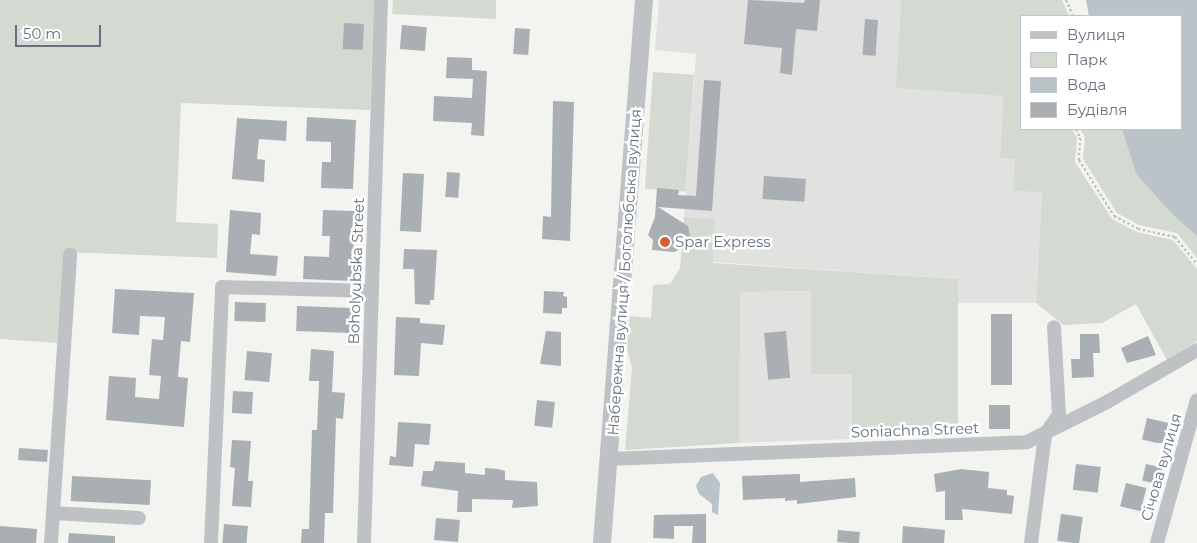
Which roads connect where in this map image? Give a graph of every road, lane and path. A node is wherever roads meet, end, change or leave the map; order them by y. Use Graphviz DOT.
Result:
graph roads {
  1 [pos="381,0"];
  2 [pos="644,0"];
  3 [pos="1066,0"];
  4 [pos="1073,15"];
  5 [pos="1076,130"];
  6 [pos="70,255"];
  7 [pos="1197,264"];
  8 [pos="372,291"];
  9 [pos="1054,327"];
  10 [pos="1197,350"];
  11 [pos="1197,400"];
  12 [pos="1046,436"];
  13 [pos="610,458"];
  14 [pos="53,514"];
  15 [pos="139,518"];
  16 [pos="51,543"];
  17 [pos="211,543"];
  18 [pos="364,543"];
  19 [pos="602,543"];
  20 [pos="1031,543"];
  21 [pos="1157,543"];
  1 -- 8 [label="street, Boholyubska Street"];
  2 -- 13 [label="street, Набережна вулиця / Боголюбська вулиця"];
  3 -- 4 [label="path"];
  5 -- 7 [label="path"];
  6 -- 14 [label="street"];
  8 -- 17 [label="street"];
  8 -- 18 [label="street, Boholyubska Street"];
  9 -- 12 [label="street"];
  10 -- 12 [label="street, Soniachna Street"];
  11 -- 21 [label="street, Січова вулиця"];
  12 -- 13 [label="street, Soniachna Street"];
  12 -- 20 [label="street"];
  13 -- 19 [label="street, Набережна вулиця / Боголюбська вулиця"];
  14 -- 15 [label="street"];
  14 -- 16 [label="street"];
}
